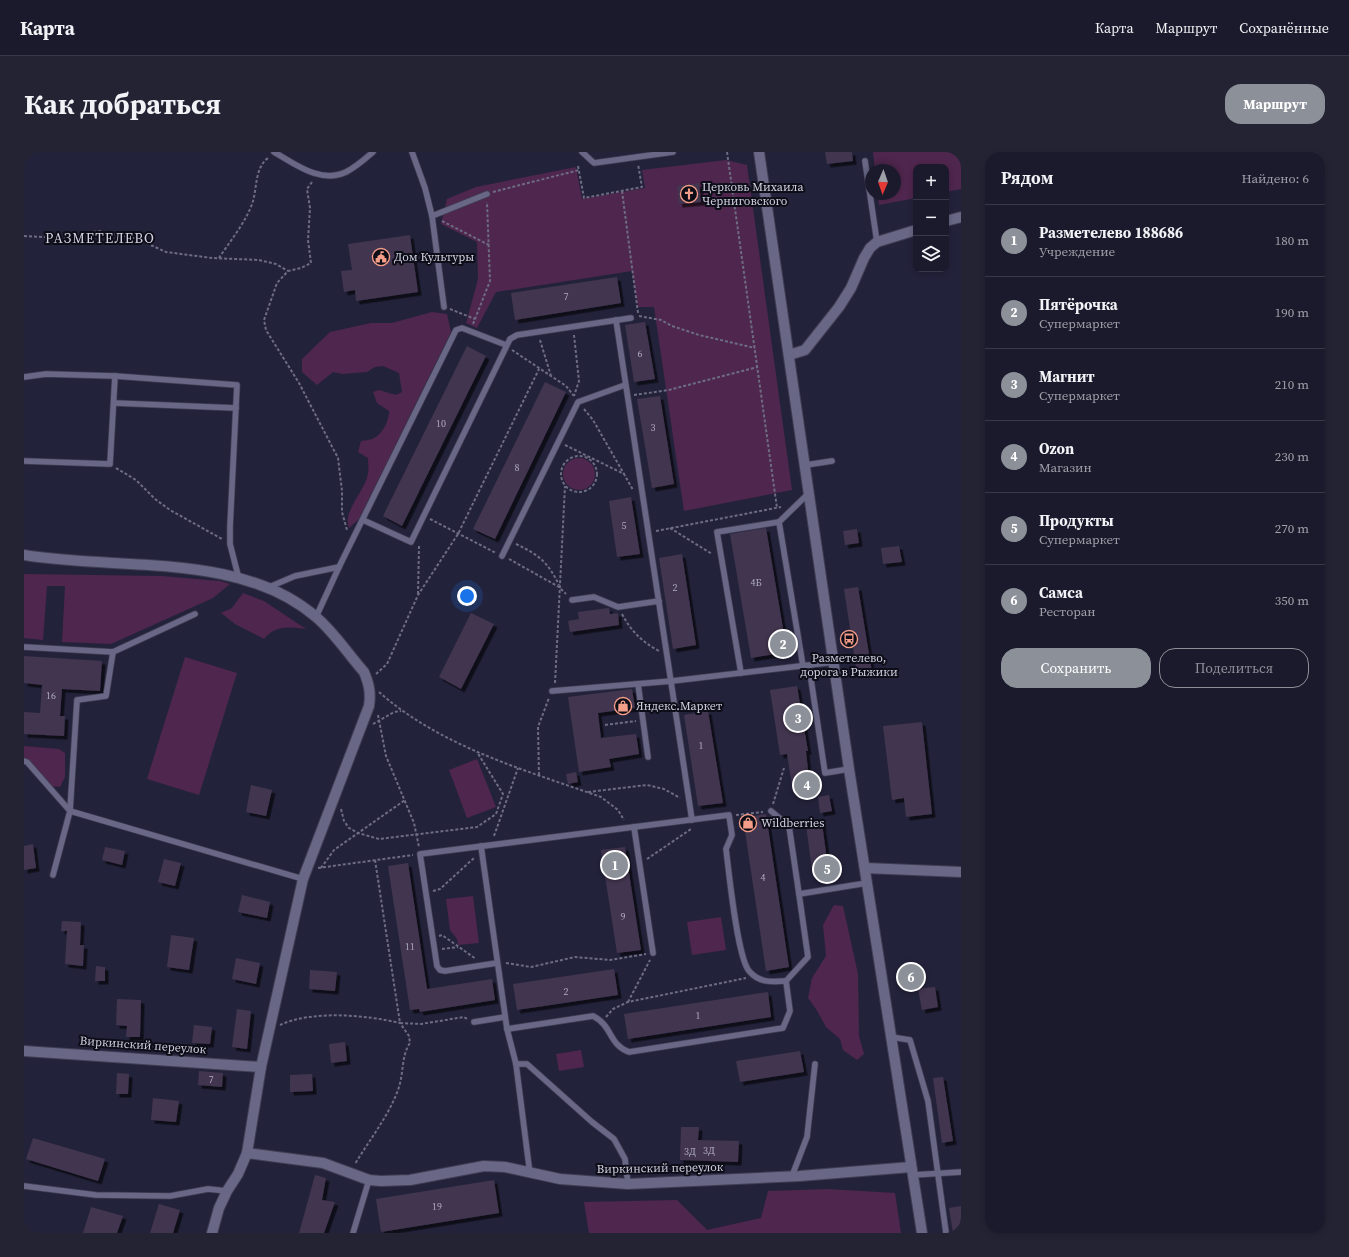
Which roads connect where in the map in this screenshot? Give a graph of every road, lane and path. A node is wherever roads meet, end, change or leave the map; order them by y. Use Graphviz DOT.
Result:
graph roads {
  1 [pos="275,152"];
  2 [pos="374,152"];
  3 [pos="412,152"];
  4 [pos="582,152"];
  5 [pos="673,152"];
  6 [pos="727,152"];
  7 [pos="759,152"];
  8 [pos="636,157"];
  9 [pos="865,161"];
  10 [pos="578,166"];
  11 [pos="579,170"];
  12 [pos="319,175"];
  13 [pos="733,186"];
  14 [pos="716,189"];
  15 [pos="622,191"];
  16 [pos="487,194"];
  17 [pos="432,216"];
  18 [pos="961,217"];
  19 [pos="949,220"];
  20 [pos="913,231"];
  21 [pos="24,236"];
  22 [pos="877,242"];
  23 [pos="489,245"];
  24 [pos="218,258"];
  25 [pos="288,271"];
  26 [pos="444,307"];
  27 [pos="631,318"];
  28 [pos="475,319"];
  29 [pos="616,320"];
  30 [pos="573,326"];
  31 [pos="470,331"];
  32 [pos="536,332"];
  33 [pos="506,345"];
  34 [pos="755,348"];
  35 [pos="789,355"];
  36 [pos="758,367"];
  37 [pos="539,369"];
  38 [pos="115,376"];
  39 [pos="551,376"];
  40 [pos="24,377"];
  41 [pos="625,385"];
  42 [pos="627,396"];
  43 [pos="574,397"];
  44 [pos="114,402"];
  45 [pos="236,408"];
  46 [pos="558,441"];
  47 [pos="588,457"];
  48 [pos="24,461"];
  49 [pos="832,461"];
  50 [pos="110,464"];
  51 [pos="806,465"];
  52 [pos="564,486"];
  53 [pos="810,492"];
  54 [pos="643,498"];
  55 [pos="363,520"];
  56 [pos="779,522"];
  57 [pos="670,528"];
  58 [pos="649,532"];
  59 [pos="414,535"];
  60 [pos="352,540"];
  61 [pos="509,541"];
  62 [pos="230,544"];
  63 [pos="24,555"];
  64 [pos="502,556"];
  65 [pos="722,560"];
  66 [pos="338,567"];
  67 [pos="239,578"];
  68 [pos="559,586"];
  69 [pos="267,588"];
  70 [pos="418,595"];
  71 [pos="572,600"];
  72 [pos="659,600"];
  73 [pos="618,607"];
  74 [pos="195,614"];
  75 [pos="316,617"];
  76 [pos="24,647"];
  77 [pos="113,652"];
  78 [pos="668,657"];
  79 [pos="835,662"];
  80 [pos="806,666"];
  81 [pos="741,673"];
  82 [pos="672,681"];
  83 [pos="368,682"];
  84 [pos="638,684"];
  85 [pos="552,691"];
  86 [pos="401,711"];
  87 [pos="377,714"];
  88 [pos="379,720"];
  89 [pos="643,720"];
  90 [pos="605,725"];
  91 [pos="371,726"];
  92 [pos="477,751"];
  93 [pos="648,757"];
  94 [pos="24,761"];
  95 [pos="518,768"];
  96 [pos="784,768"];
  97 [pos="850,769"];
  98 [pos="539,775"];
  99 [pos="586,792"];
  100 [pos="405,800"];
  101 [pos="341,802"];
  102 [pos="501,804"];
  103 [pos="690,804"];
  104 [pos="504,805"];
  105 [pos="70,811"];
  106 [pos="771,811"];
  107 [pos="729,815"];
  108 [pos="695,819"];
  109 [pos="631,827"];
  110 [pos="358,833"];
  111 [pos="418,834"];
  112 [pos="419,844"];
  113 [pos="492,845"];
  114 [pos="481,846"];
  115 [pos="420,854"];
  116 [pos="375,860"];
  117 [pos="639,862"];
  118 [pos="321,868"];
  119 [pos="865,868"];
  120 [pos="961,872"];
  121 [pos="305,874"];
  122 [pos="53,875"];
  123 [pos="867,884"];
  124 [pos="426,892"];
  125 [pos="799,894"];
  126 [pos="433,936"];
  127 [pos="459,947"];
  128 [pos="435,950"];
  129 [pos="653,953"];
  130 [pos="497,963"];
  131 [pos="485,965"];
  132 [pos="754,974"];
  133 [pos="786,981"];
  134 [pos="628,1002"];
  135 [pos="505,1017"];
  136 [pos="602,1020"];
  137 [pos="474,1022"];
  138 [pos="400,1023"];
  139 [pos="270,1029"];
  140 [pos="507,1029"];
  141 [pos="891,1037"];
  142 [pos="24,1051"];
  143 [pos="516,1064"];
  144 [pos="815,1064"];
  145 [pos="261,1067"];
  146 [pos="247,1153"];
  147 [pos="912,1171"];
  148 [pos="961,1172"];
  149 [pos="349,1173"];
  150 [pos="938,1173"];
  151 [pos="530,1174"];
  152 [pos="792,1176"];
  153 [pos="370,1180"];
  154 [pos="628,1184"];
  155 [pos="24,1186"];
  156 [pos="227,1191"];
  157 [pos="212,1233"];
  158 [pos="353,1233"];
  159 [pos="922,1233"];
  160 [pos="946,1233"];
  1 -- 12 [label="lane"];
  1 -- 24 [label="path"];
  2 -- 12 [label="lane"];
  3 -- 17 [label="lane"];
  4 -- 8 [label="lane"];
  5 -- 8 [label="lane"];
  6 -- 13 [label="path"];
  7 -- 35 [label="street"];
  8 -- 15 [label="path"];
  9 -- 22 [label="lane"];
  10 -- 11 [label="path"];
  11 -- 15 [label="path"];
  11 -- 16 [label="path"];
  12 -- 25 [label="path"];
  13 -- 14 [label="path"];
  13 -- 34 [label="path"];
  15 -- 34 [label="path"];
  16 -- 17 [label="lane"];
  16 -- 23 [label="path"];
  17 -- 23 [label="path"];
  17 -- 26 [label="lane"];
  18 -- 19 [label="street"];
  20 -- 22 [label="street"];
  21 -- 24 [label="path"];
  22 -- 35 [label="street"];
  23 -- 28 [label="path"];
  24 -- 25 [label="path"];
  25 -- 60 [label="path"];
  26 -- 28 [label="path"];
  27 -- 29 [label="lane"];
  28 -- 31 [label="path"];
  29 -- 30 [label="lane"];
  29 -- 41 [label="lane"];
  30 -- 32 [label="lane"];
  30 -- 43 [label="path"];
  31 -- 33 [label="lane"];
  31 -- 55 [label="lane"];
  32 -- 33 [label="lane"];
  32 -- 39 [label="path"];
  33 -- 59 [label="lane"];
  34 -- 36 [label="path"];
  35 -- 51 [label="street"];
  36 -- 42 [label="path"];
  36 -- 57 [label="path"];
  37 -- 70 [label="path"];
  38 -- 40 [label="lane"];
  38 -- 44 [label="lane"];
  38 -- 45 [label="lane"];
  41 -- 42 [label="lane"];
  41 -- 46 [label="lane"];
  42 -- 54 [label="lane"];
  44 -- 45 [label="lane"];
  44 -- 50 [label="lane"];
  45 -- 62 [label="lane"];
  46 -- 47 [label="path"];
  46 -- 61 [label="lane"];
  47 -- 52 [label="path"];
  47 -- 52 [label="path"];
  47 -- 54 [label="path"];
  48 -- 50 [label="lane"];
  49 -- 51 [label="lane"];
  50 -- 62 [label="path"];
  51 -- 53 [label="street"];
  52 -- 68 [label="path"];
  53 -- 56 [label="lane"];
  53 -- 79 [label="street"];
  54 -- 58 [label="lane"];
  55 -- 59 [label="lane"];
  55 -- 60 [label="lane"];
  56 -- 65 [label="lane"];
  56 -- 80 [label="lane"];
  57 -- 58 [label="path"];
  57 -- 65 [label="path"];
  58 -- 72 [label="lane"];
  59 -- 70 [label="path"];
  60 -- 66 [label="lane"];
  61 -- 64 [label="lane"];
  61 -- 68 [label="path"];
  62 -- 67 [label="lane"];
  63 -- 67 [label="street"];
  65 -- 81 [label="lane"];
  66 -- 69 [label="lane"];
  66 -- 75 [label="lane"];
  67 -- 69 [label="street"];
  68 -- 85 [label="path"];
  69 -- 75 [label="street"];
  70 -- 83 [label="path"];
  71 -- 73 [label="lane"];
  72 -- 73 [label="lane"];
  72 -- 78 [label="lane"];
  73 -- 78 [label="path"];
  74 -- 77 [label="lane"];
  75 -- 83 [label="street"];
  76 -- 77 [label="lane"];
  77 -- 105 [label="lane"];
  78 -- 82 [label="lane"];
  79 -- 80 [label="lane"];
  79 -- 97 [label="street"];
  80 -- 81 [label="lane"];
  80 -- 97 [label="lane"];
  81 -- 82 [label="lane"];
  82 -- 84 [label="lane"];
  82 -- 103 [label="lane"];
  83 -- 86 [label="path"];
  83 -- 121 [label="street"];
  84 -- 85 [label="lane"];
  84 -- 89 [label="lane"];
  85 -- 98 [label="path"];
  86 -- 88 [label="path"];
  86 -- 92 [label="path"];
  87 -- 88 [label="path"];
  88 -- 91 [label="path"];
  88 -- 100 [label="path"];
  89 -- 90 [label="path"];
  89 -- 93 [label="lane"];
  92 -- 95 [label="path"];
  92 -- 102 [label="path"];
  94 -- 105 [label="lane"];
  95 -- 98 [label="path"];
  95 -- 104 [label="path"];
  96 -- 106 [label="path"];
  97 -- 119 [label="street"];
  98 -- 99 [label="path"];
  99 -- 103 [label="path"];
  99 -- 109 [label="path"];
  100 -- 110 [label="path"];
  100 -- 111 [label="path"];
  101 -- 110 [label="path"];
  102 -- 104 [label="path"];
  102 -- 111 [label="path"];
  103 -- 108 [label="lane"];
  104 -- 113 [label="path"];
  105 -- 121 [label="lane"];
  105 -- 122 [label="lane"];
  106 -- 107 [label="path"];
  106 -- 125 [label="lane"];
  107 -- 108 [label="lane"];
  107 -- 132 [label="lane"];
  108 -- 109 [label="lane"];
  108 -- 117 [label="path"];
  109 -- 113 [label="lane"];
  109 -- 117 [label="lane"];
  110 -- 111 [label="path"];
  110 -- 118 [label="path"];
  111 -- 112 [label="path"];
  113 -- 114 [label="lane"];
  114 -- 115 [label="lane"];
  114 -- 124 [label="path"];
  114 -- 130 [label="lane"];
  115 -- 116 [label="path"];
  115 -- 124 [label="lane"];
  116 -- 118 [label="path"];
  116 -- 138 [label="path"];
  117 -- 129 [label="lane"];
  118 -- 121 [label="path"];
  119 -- 120 [label="street"];
  119 -- 123 [label="street"];
  121 -- 139 [label="street"];
  123 -- 125 [label="lane"];
  123 -- 141 [label="street"];
  124 -- 126 [label="lane"];
  125 -- 133 [label="lane"];
  126 -- 127 [label="path"];
  126 -- 128 [label="lane"];
  127 -- 128 [label="path"];
  127 -- 131 [label="path"];
  128 -- 131 [label="lane"];
  129 -- 130 [label="path"];
  129 -- 134 [label="path"];
  130 -- 131 [label="lane"];
  130 -- 135 [label="lane"];
  132 -- 133 [label="lane"];
  132 -- 134 [label="path"];
  133 -- 136 [label="lane"];
  134 -- 136 [label="path"];
  135 -- 137 [label="lane"];
  135 -- 140 [label="lane"];
  136 -- 140 [label="lane"];
  137 -- 138 [label="path"];
  138 -- 139 [label="path"];
  138 -- 149 [label="path"];
  139 -- 145 [label="street"];
  140 -- 143 [label="lane"];
  141 -- 147 [label="street"];
  141 -- 150 [label="lane"];
  142 -- 145 [label="street, Виркинский переулок"];
  143 -- 151 [label="lane"];
  143 -- 154 [label="lane"];
  144 -- 152 [label="lane"];
  145 -- 146 [label="street"];
  146 -- 149 [label="street, Виркинский переулок"];
  146 -- 156 [label="street"];
  147 -- 150 [label="lane"];
  147 -- 152 [label="street, Виркинский переулок"];
  147 -- 159 [label="street"];
  148 -- 150 [label="lane"];
  149 -- 153 [label="street, Виркинский переулок"];
  150 -- 160 [label="lane"];
  151 -- 153 [label="street, Виркинский переулок"];
  151 -- 154 [label="street, Виркинский переулок"];
  152 -- 154 [label="street, Виркинский переулок"];
  153 -- 158 [label="lane"];
  155 -- 156 [label="lane"];
  156 -- 157 [label="street"];
}
